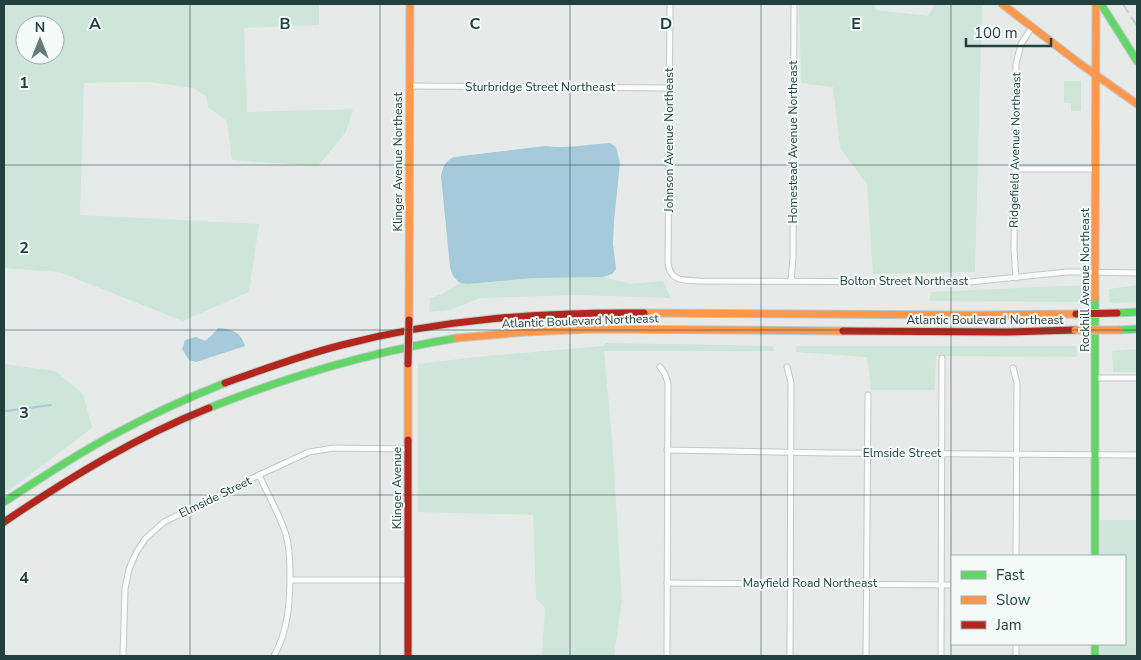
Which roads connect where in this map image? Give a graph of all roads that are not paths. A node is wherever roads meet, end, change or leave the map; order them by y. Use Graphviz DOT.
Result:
graph roads {
  1 [pos="410,4"];
  2 [pos="670,4"];
  3 [pos="794,4"];
  4 [pos="1002,4"];
  5 [pos="1096,4"];
  6 [pos="1101,4"];
  7 [pos="1032,26"];
  8 [pos="1137,61"];
  9 [pos="1096,75"];
  10 [pos="410,86"];
  11 [pos="669,88"];
  12 [pos="1137,104"];
  13 [pos="1096,169"];
  14 [pos="1015,170"];
  15 [pos="1096,272"];
  16 [pos="1137,273"];
  17 [pos="672,275"];
  18 [pos="1016,278"];
  19 [pos="791,281"];
  20 [pos="1137,312"];
  21 [pos="409,320"];
  22 [pos="1137,329"];
  23 [pos="942,358"];
  24 [pos="660,367"];
  25 [pos="788,367"];
  26 [pos="1013,368"];
  27 [pos="1096,378"];
  28 [pos="1137,378"];
  29 [pos="868,395"];
  30 [pos="408,449"];
  31 [pos="667,450"];
  32 [pos="792,452"];
  33 [pos="866,453"];
  34 [pos="942,453"];
  35 [pos="1016,454"];
  36 [pos="1095,454"];
  37 [pos="1137,455"];
  38 [pos="259,475"];
  39 [pos="4,502"];
  40 [pos="4,522"];
  41 [pos="1016,555"];
  42 [pos="1095,555"];
  43 [pos="290,580"];
  44 [pos="408,580"];
  45 [pos="668,583"];
  46 [pos="790,583"];
  47 [pos="866,584"];
  48 [pos="941,585"];
  49 [pos="951,585"];
  50 [pos="123,656"];
  51 [pos="274,656"];
  52 [pos="408,656"];
  53 [pos="667,656"];
  54 [pos="790,656"];
  55 [pos="866,656"];
  56 [pos="941,656"];
  1 -- 10 [label="main road, Klinger Avenue Northeast"];
  2 -- 11 [label="street, Johnson Avenue Northeast"];
  3 -- 19 [label="street, Homestead Avenue Northeast"];
  4 -- 7 [label="main road"];
  5 -- 9 [label="main road, Rockhill Avenue Northeast"];
  6 -- 8 [label="main road"];
  7 -- 9 [label="main road"];
  7 -- 14 [label="street, Ridgefield Avenue Northeast"];
  9 -- 12 [label="main road"];
  9 -- 13 [label="main road, Rockhill Avenue Northeast"];
  10 -- 11 [label="street, Sturbridge Street Northeast"];
  10 -- 21 [label="main road, Klinger Avenue Northeast"];
  11 -- 17 [label="street, Johnson Avenue Northeast"];
  13 -- 14 [label="street"];
  13 -- 15 [label="main road, Rockhill Avenue Northeast"];
  14 -- 18 [label="street, Ridgefield Avenue Northeast"];
  15 -- 16 [label="street, Bolton Street Northeast"];
  15 -- 18 [label="street, Bolton Street Northeast"];
  15 -- 27 [label="main road, Rockhill Avenue Northeast"];
  17 -- 19 [label="street, Bolton Street Northeast"];
  18 -- 19 [label="street, Bolton Street Northeast"];
  20 -- 39 [label="main road, Atlantic Boulevard Northeast, bridge"];
  21 -- 30 [label="main road, Klinger Avenue, bridge"];
  22 -- 40 [label="main road, Atlantic Boulevard Northeast, bridge"];
  23 -- 34 [label="street"];
  24 -- 31 [label="street"];
  25 -- 32 [label="street"];
  26 -- 35 [label="street"];
  27 -- 28 [label="street"];
  27 -- 36 [label="main road, Rockhill Avenue Northeast"];
  29 -- 33 [label="street"];
  30 -- 38 [label="street, Elmside Street"];
  30 -- 44 [label="main road, Klinger Avenue"];
  31 -- 32 [label="street, Elmside Street"];
  31 -- 45 [label="street"];
  32 -- 33 [label="street, Elmside Street"];
  32 -- 46 [label="street"];
  33 -- 34 [label="street, Elmside Street"];
  33 -- 47 [label="street"];
  34 -- 35 [label="street, Elmside Street"];
  34 -- 48 [label="street"];
  35 -- 36 [label="street, Elmside Street"];
  35 -- 41 [label="street"];
  36 -- 37 [label="street, Elmside Street"];
  36 -- 42 [label="main road, Rockhill Avenue Northeast"];
  38 -- 43 [label="street"];
  38 -- 50 [label="street, Elmside Street"];
  43 -- 44 [label="street"];
  43 -- 51 [label="street"];
  44 -- 52 [label="main road, Klinger Avenue"];
  45 -- 46 [label="street, Mayfield Road Northeast"];
  45 -- 53 [label="street"];
  46 -- 47 [label="street, Mayfield Road Northeast"];
  46 -- 54 [label="street"];
  47 -- 48 [label="street, Mayfield Road Northeast"];
  47 -- 55 [label="street"];
  48 -- 49 [label="street, Mayfield Road Northeast"];
  48 -- 56 [label="street"];
}
